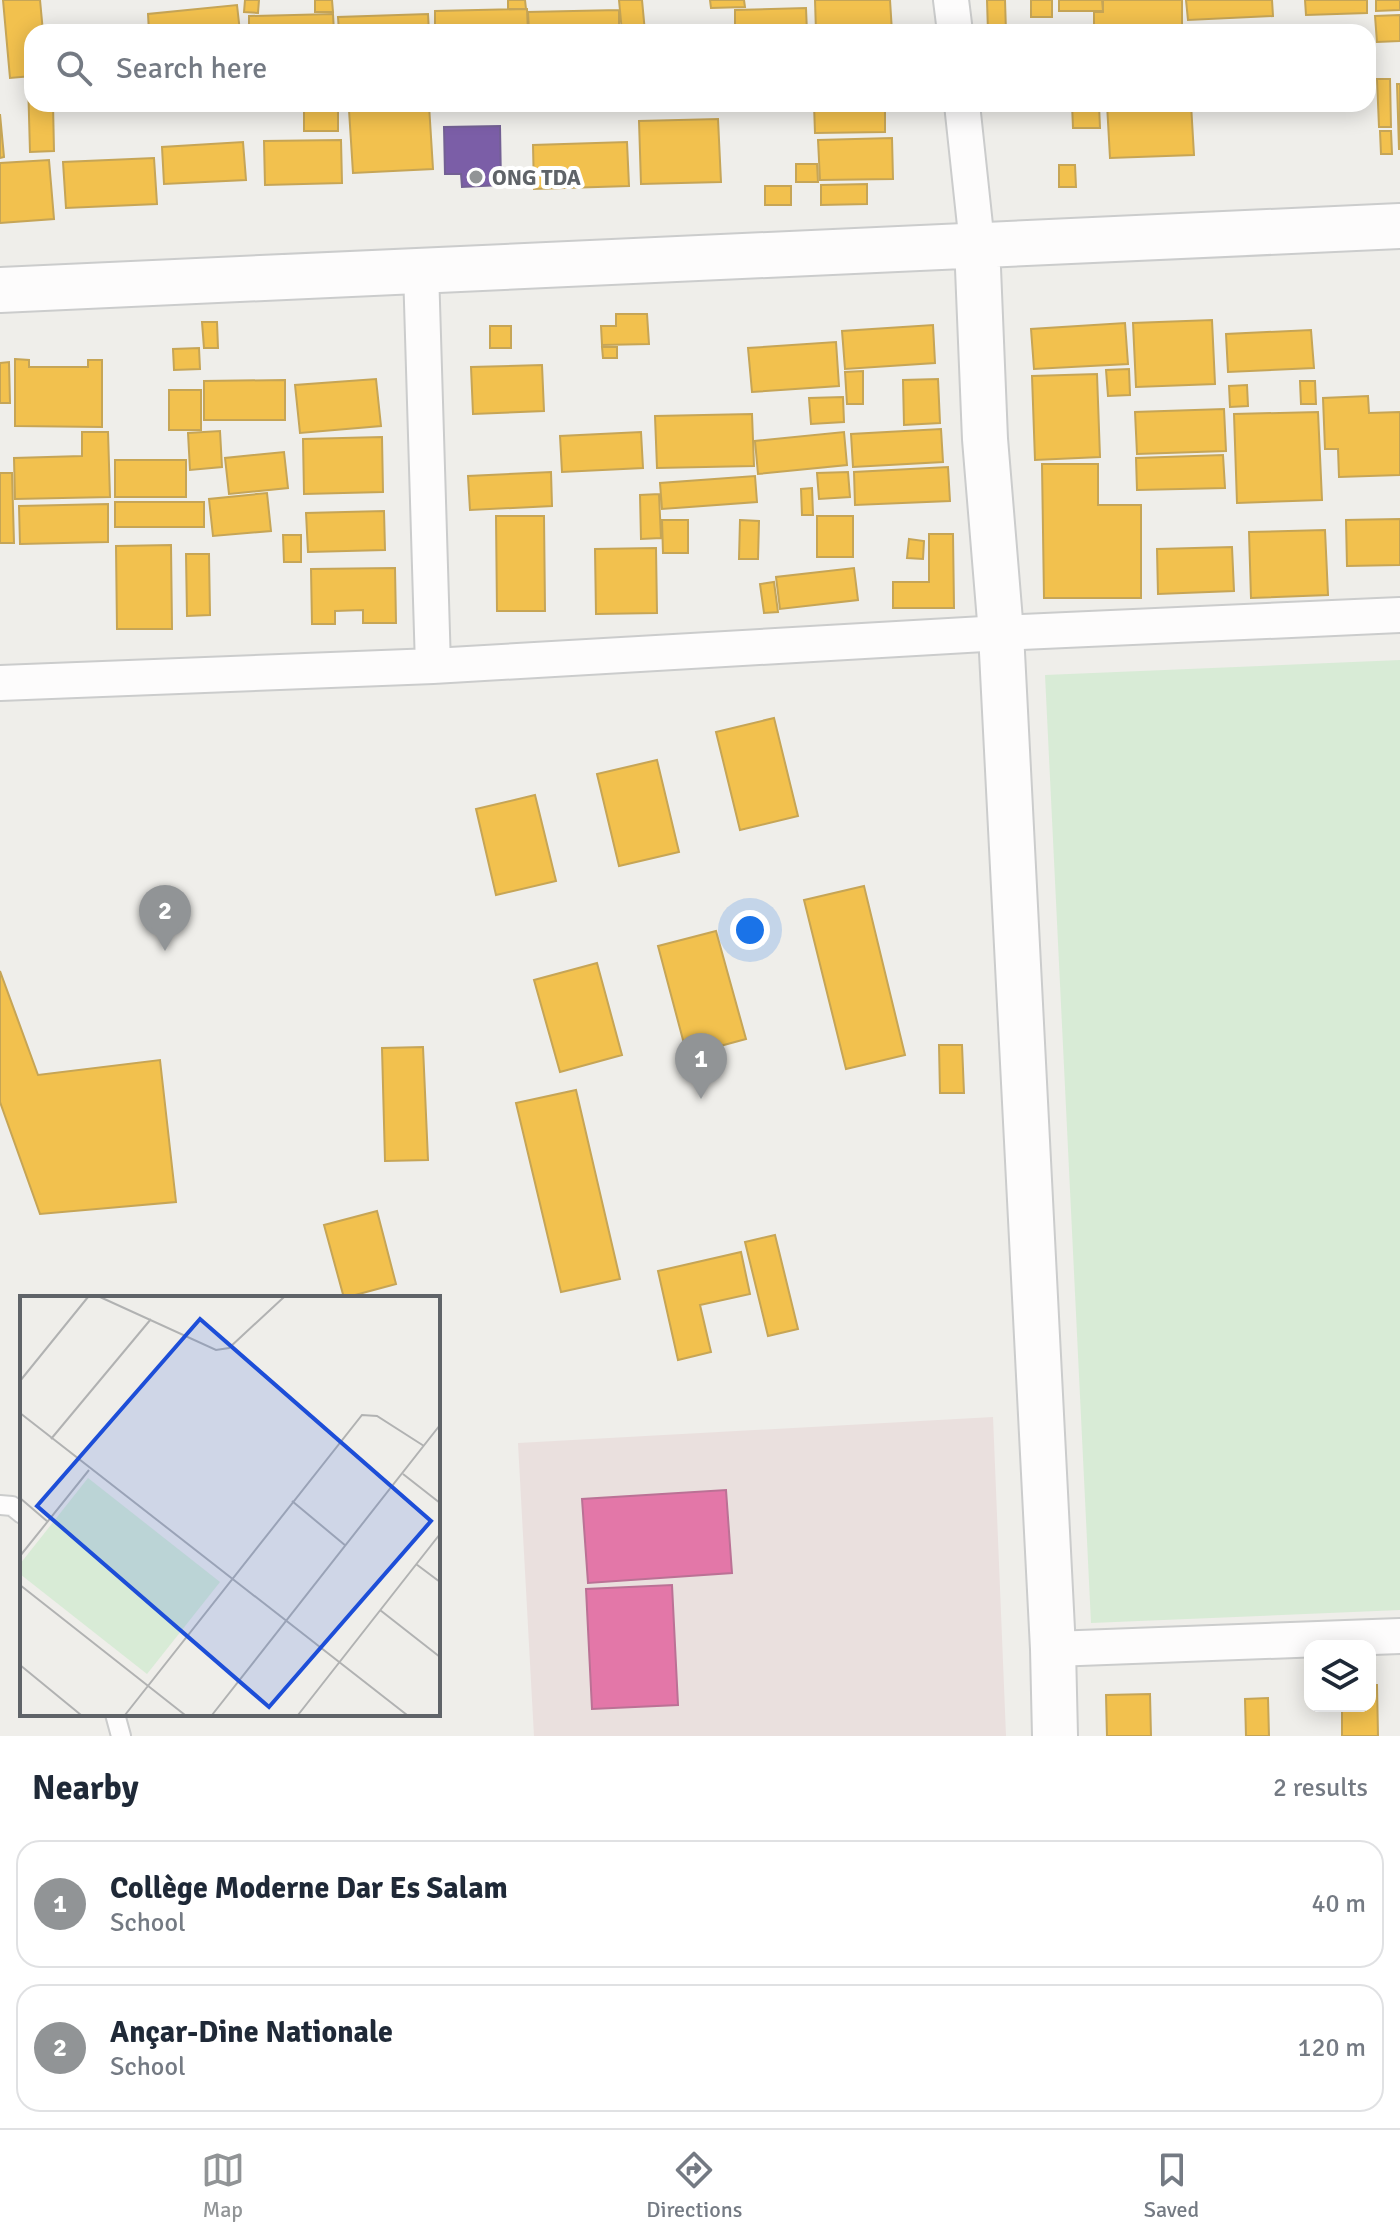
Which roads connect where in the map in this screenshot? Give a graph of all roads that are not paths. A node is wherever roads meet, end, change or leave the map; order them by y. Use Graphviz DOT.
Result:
graph roads {
  1 [pos="951,0"];
  2 [pos="954,24"];
  3 [pos="963,112"];
  4 [pos="1400,226"];
  5 [pos="977,244"];
  6 [pos="421,270"];
  7 [pos="0,290"];
  8 [pos="1400,615"];
  9 [pos="1001,633"];
  10 [pos="433,666"];
  11 [pos="0,683"];
  12 [pos="0,1505"];
  13 [pos="20,1512"];
  14 [pos="1400,1636"];
  15 [pos="1053,1649"];
  16 [pos="116,1716"];
  17 [pos="121,1736"];
  18 [pos="1055,1736"];
  1 -- 2 [label="street"];
  3 -- 5 [label="street"];
  4 -- 5 [label="street"];
  5 -- 6 [label="street"];
  5 -- 9 [label="street"];
  6 -- 7 [label="street"];
  6 -- 10 [label="street"];
  8 -- 9 [label="street"];
  9 -- 10 [label="street"];
  9 -- 15 [label="street"];
  10 -- 11 [label="street"];
  12 -- 13 [label="lane"];
  14 -- 15 [label="street"];
  15 -- 18 [label="street"];
  16 -- 17 [label="lane"];
}
